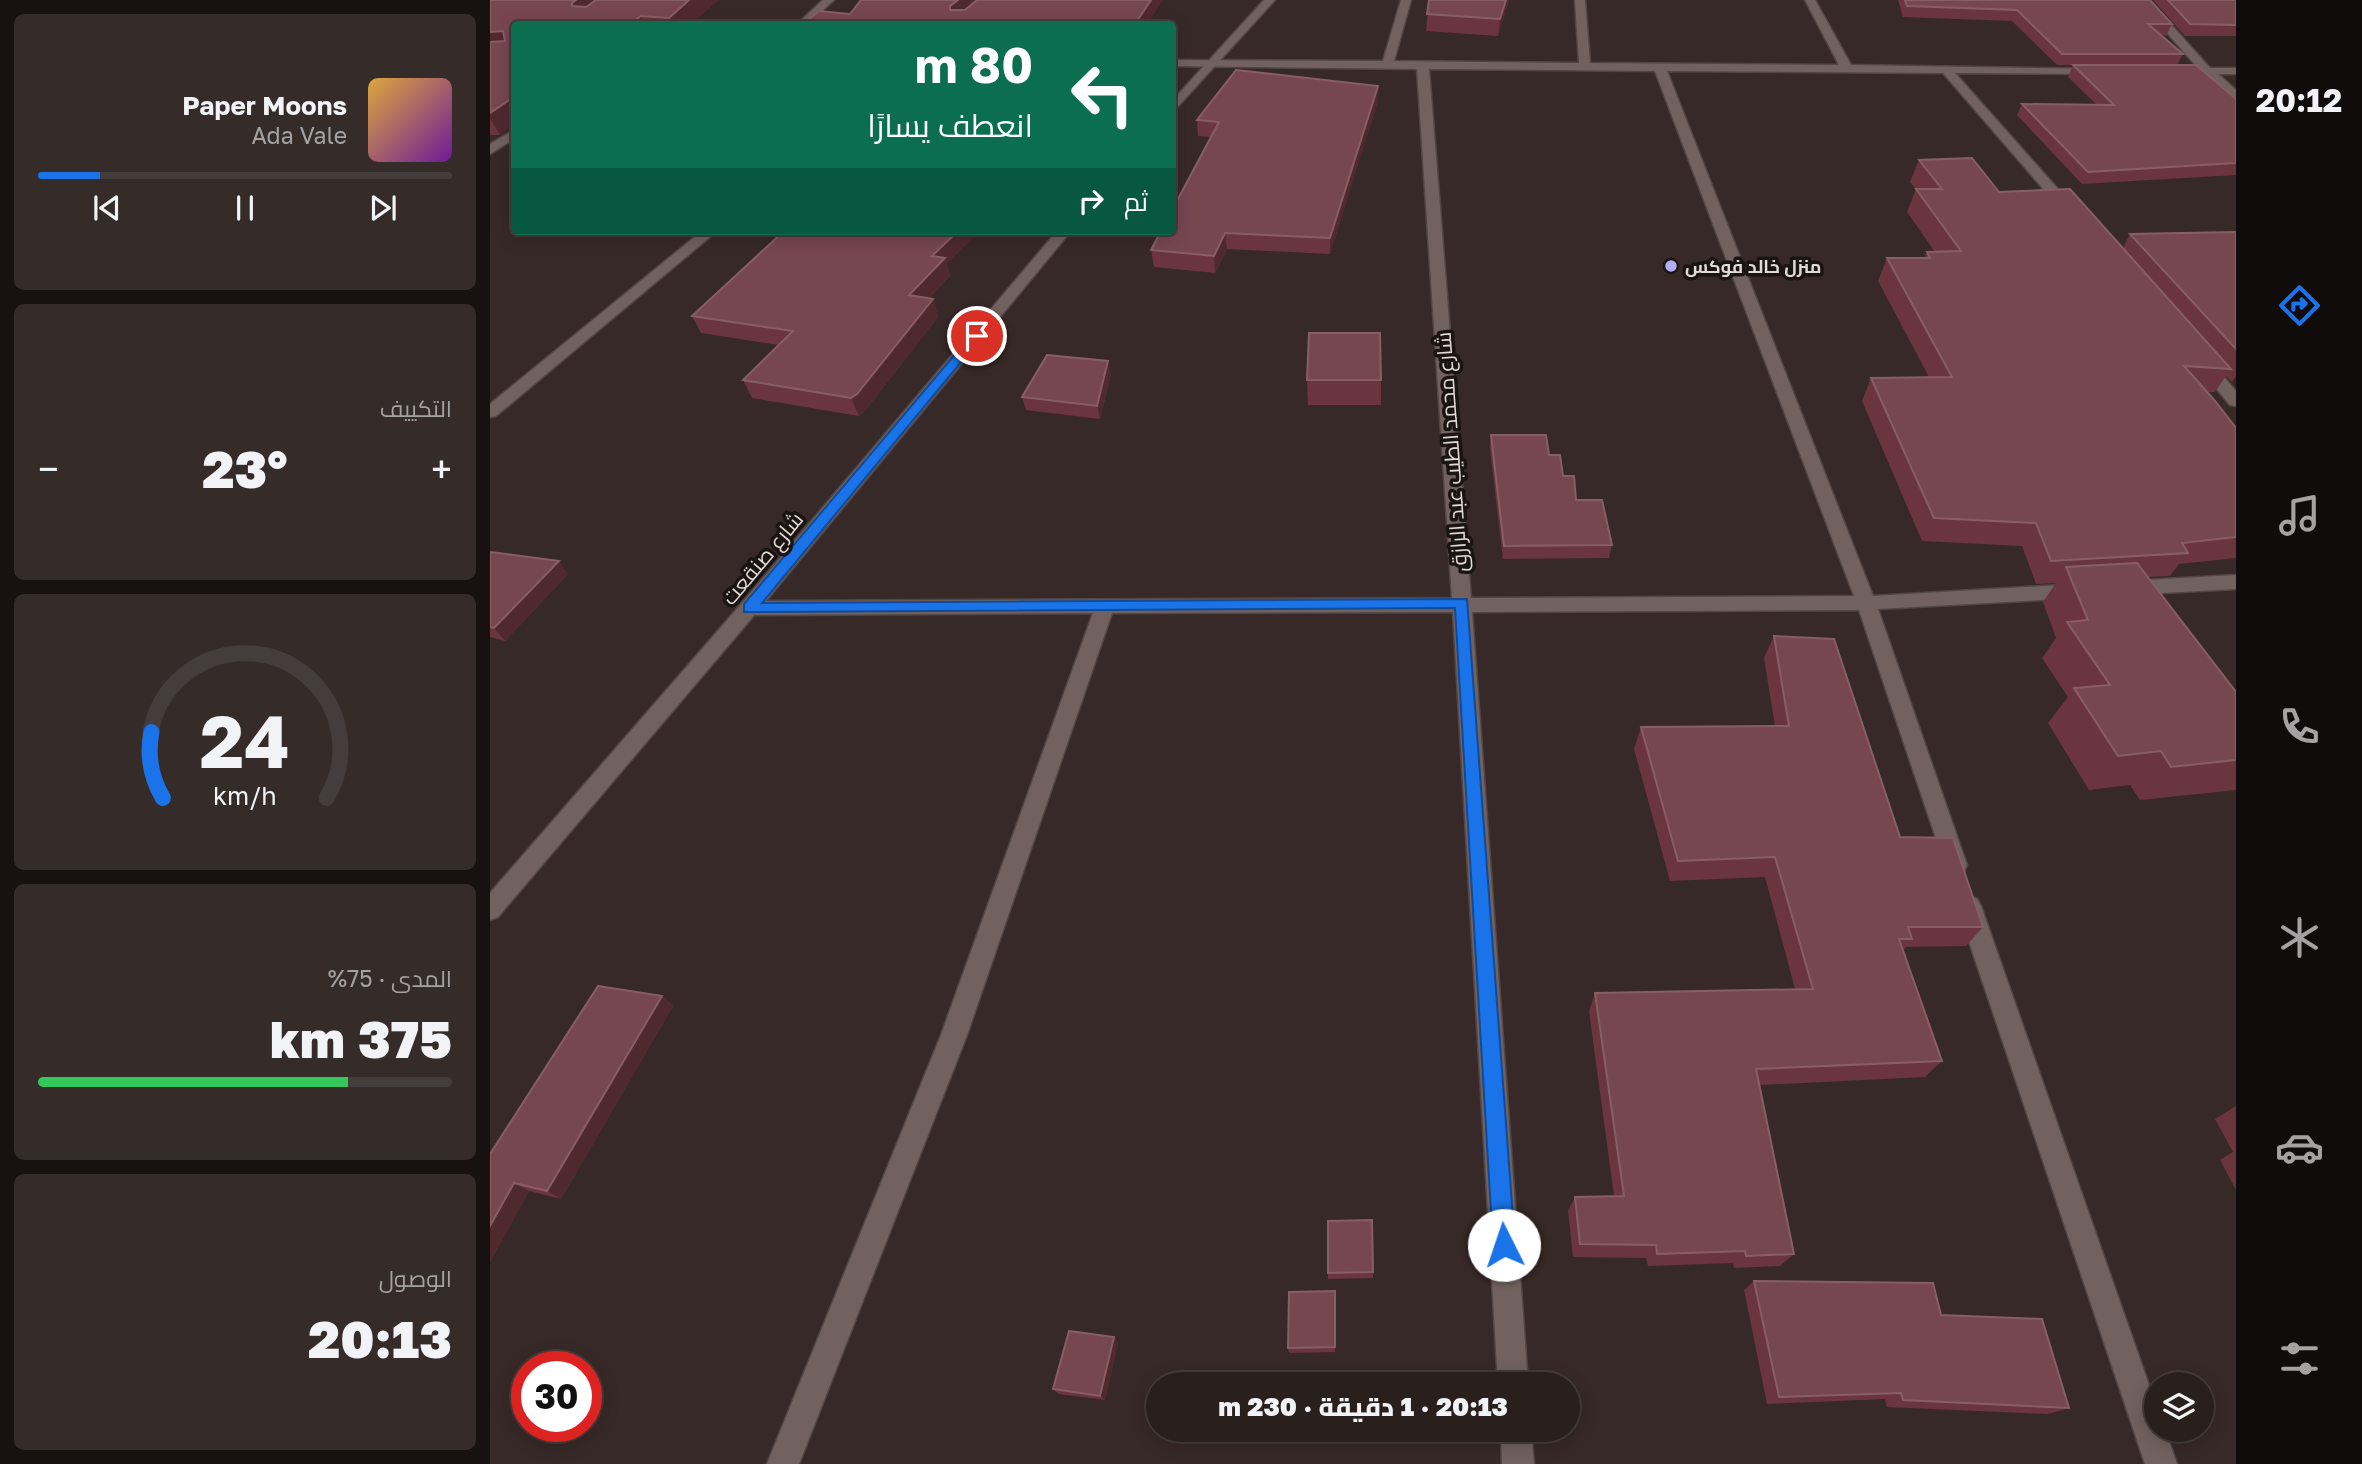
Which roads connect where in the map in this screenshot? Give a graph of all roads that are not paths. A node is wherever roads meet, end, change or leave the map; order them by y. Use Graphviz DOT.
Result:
graph roads {
  1 [pos="829,0"];
  2 [pos="1270,0"];
  3 [pos="1406,0"];
  4 [pos="1580,0"];
  5 [pos="1810,0"];
  6 [pos="2143,0"];
  7 [pos="805,21"];
  8 [pos="1176,63"];
  9 [pos="1214,64"];
  10 [pos="1387,66"];
  11 [pos="1423,66"];
  12 [pos="1585,69"];
  13 [pos="1661,70"];
  14 [pos="1848,71"];
  15 [pos="2111,71"];
  16 [pos="2166,71"];
  17 [pos="2207,71"];
  18 [pos="2236,71"];
  19 [pos="1948,72"];
  20 [pos="2236,96"];
  21 [pos="1176,105"];
  22 [pos="511,136"];
  23 [pos="490,150"];
  24 [pos="2083,226"];
  25 [pos="705,235"];
  26 [pos="1061,235"];
  27 [pos="2191,349"];
  28 [pos="490,394"];
  29 [pos="507,398"];
  30 [pos="2236,401"];
  31 [pos="490,412"];
  32 [pos="2236,582"];
  33 [pos="1462,602"];
  34 [pos="1866,603"];
  35 [pos="1105,606"];
  36 [pos="749,608"];
  37 [pos="490,910"];
  38 [pos="1512,1372"];
  39 [pos="1517,1442"];
  40 [pos="783,1464"];
  41 [pos="1518,1464"];
  42 [pos="2161,1464"];
  1 -- 7 [label="street"];
  2 -- 9 [label="street"];
  3 -- 10 [label="street"];
  4 -- 12 [label="street"];
  5 -- 14 [label="street"];
  6 -- 17 [label="street"];
  8 -- 9 [label="street"];
  9 -- 10 [label="street"];
  9 -- 21 [label="street"];
  10 -- 11 [label="street"];
  11 -- 12 [label="street"];
  11 -- 33 [label="street, شارع محمد الطيب عبد الرازق"];
  12 -- 13 [label="street"];
  13 -- 14 [label="street"];
  13 -- 34 [label="street"];
  14 -- 19 [label="street"];
  15 -- 19 [label="street"];
  16 -- 17 [label="street"];
  17 -- 18 [label="street"];
  17 -- 20 [label="street"];
  19 -- 24 [label="street"];
  22 -- 23 [label="street"];
  25 -- 29 [label="street"];
  26 -- 36 [label="street, شارع صنقعت"];
  27 -- 30 [label="street"];
  28 -- 29 [label="street"];
  29 -- 31 [label="street"];
  32 -- 34 [label="street"];
  33 -- 34 [label="street"];
  33 -- 35 [label="street"];
  33 -- 38 [label="street, شارع محمد الطيب عبد الرازق"];
  34 -- 42 [label="street"];
  35 -- 36 [label="street"];
  35 -- 40 [label="street"];
  36 -- 37 [label="street, شارع صنقعت"];
  39 -- 41 [label="street"];
}
